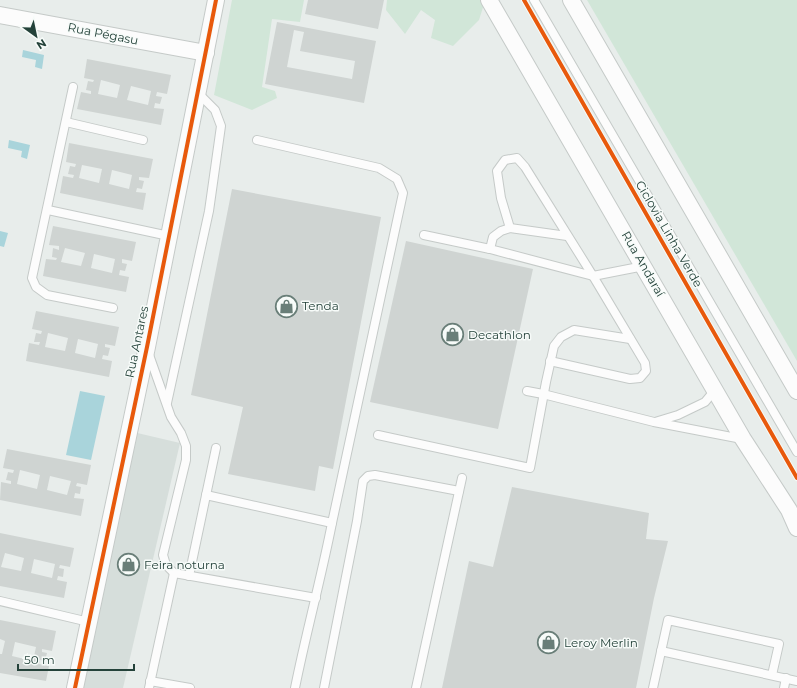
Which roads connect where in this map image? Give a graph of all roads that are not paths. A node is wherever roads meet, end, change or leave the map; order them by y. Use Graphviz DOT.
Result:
graph roads {
  1 [pos="216,0"];
  2 [pos="489,0"];
  3 [pos="534,0"];
  4 [pos="571,0"];
  5 [pos="0,15"];
  6 [pos="206,53"];
  7 [pos="73,87"];
  8 [pos="198,93"];
  9 [pos="66,122"];
  10 [pos="143,140"];
  11 [pos="257,140"];
  12 [pos="48,210"];
  13 [pos="510,228"];
  14 [pos="424,235"];
  15 [pos="169,236"];
  16 [pos="567,236"];
  17 [pos="490,250"];
  18 [pos="644,266"];
  19 [pos="593,276"];
  20 [pos="113,308"];
  21 [pos="630,339"];
  22 [pos="147,347"];
  23 [pos="550,361"];
  24 [pos="715,390"];
  25 [pos="526,391"];
  26 [pos="797,391"];
  27 [pos="543,394"];
  28 [pos="166,404"];
  29 [pos="654,422"];
  30 [pos="378,435"];
  31 [pos="743,439"];
  32 [pos="216,448"];
  33 [pos="797,452"];
  34 [pos="462,478"];
  35 [pos="459,491"];
  36 [pos="206,495"];
  37 [pos="332,523"];
  38 [pos="797,528"];
  39 [pos="174,573"];
  40 [pos="189,576"];
  41 [pos="316,598"];
  42 [pos="0,601"];
  43 [pos="89,622"];
  44 [pos="661,651"];
  45 [pos="772,675"];
  46 [pos="786,678"];
  47 [pos="797,681"];
  48 [pos="149,685"];
  49 [pos="75,688"];
  50 [pos="190,688"];
  51 [pos="295,688"];
  52 [pos="324,688"];
  53 [pos="416,688"];
  54 [pos="653,688"];
  55 [pos="784,688"];
  1 -- 6 [label="street, Rua Antares"];
  2 -- 18 [label="street, Rua Andaraí"];
  3 -- 33 [label="lane"];
  4 -- 26 [label="street"];
  5 -- 6 [label="street, Rua Pégasu"];
  6 -- 8 [label="street, Rua Antares"];
  7 -- 9 [label="lane"];
  8 -- 15 [label="street, Rua Antares"];
  8 -- 28 [label="lane"];
  9 -- 10 [label="lane"];
  9 -- 12 [label="lane"];
  11 -- 37 [label="lane"];
  12 -- 15 [label="lane"];
  12 -- 20 [label="lane"];
  13 -- 16 [label="lane"];
  13 -- 16 [label="lane"];
  13 -- 17 [label="lane"];
  14 -- 17 [label="lane"];
  15 -- 22 [label="street, Rua Antares"];
  16 -- 19 [label="lane"];
  17 -- 19 [label="lane"];
  18 -- 19 [label="lane"];
  18 -- 24 [label="street, Rua Andaraí"];
  19 -- 21 [label="lane"];
  21 -- 23 [label="lane"];
  21 -- 23 [label="lane"];
  22 -- 28 [label="lane"];
  22 -- 43 [label="street, Rua Antares"];
  23 -- 27 [label="lane"];
  24 -- 29 [label="lane"];
  24 -- 31 [label="street, Rua Andaraí"];
  25 -- 27 [label="lane"];
  27 -- 29 [label="lane"];
  27 -- 30 [label="lane"];
  28 -- 39 [label="lane"];
  29 -- 31 [label="lane"];
  31 -- 38 [label="street, Rua Andaraí"];
  32 -- 36 [label="lane"];
  34 -- 35 [label="lane"];
  35 -- 52 [label="lane"];
  35 -- 53 [label="lane"];
  36 -- 37 [label="lane"];
  36 -- 40 [label="lane"];
  37 -- 41 [label="lane"];
  39 -- 40 [label="lane"];
  39 -- 48 [label="lane"];
  40 -- 41 [label="lane"];
  41 -- 51 [label="lane"];
  42 -- 43 [label="lane"];
  43 -- 49 [label="street, Rua Antares"];
  44 -- 45 [label="lane"];
  44 -- 45 [label="lane"];
  44 -- 54 [label="lane"];
  45 -- 46 [label="lane"];
  46 -- 47 [label="lane"];
  46 -- 55 [label="lane"];
  48 -- 50 [label="lane"];
}
